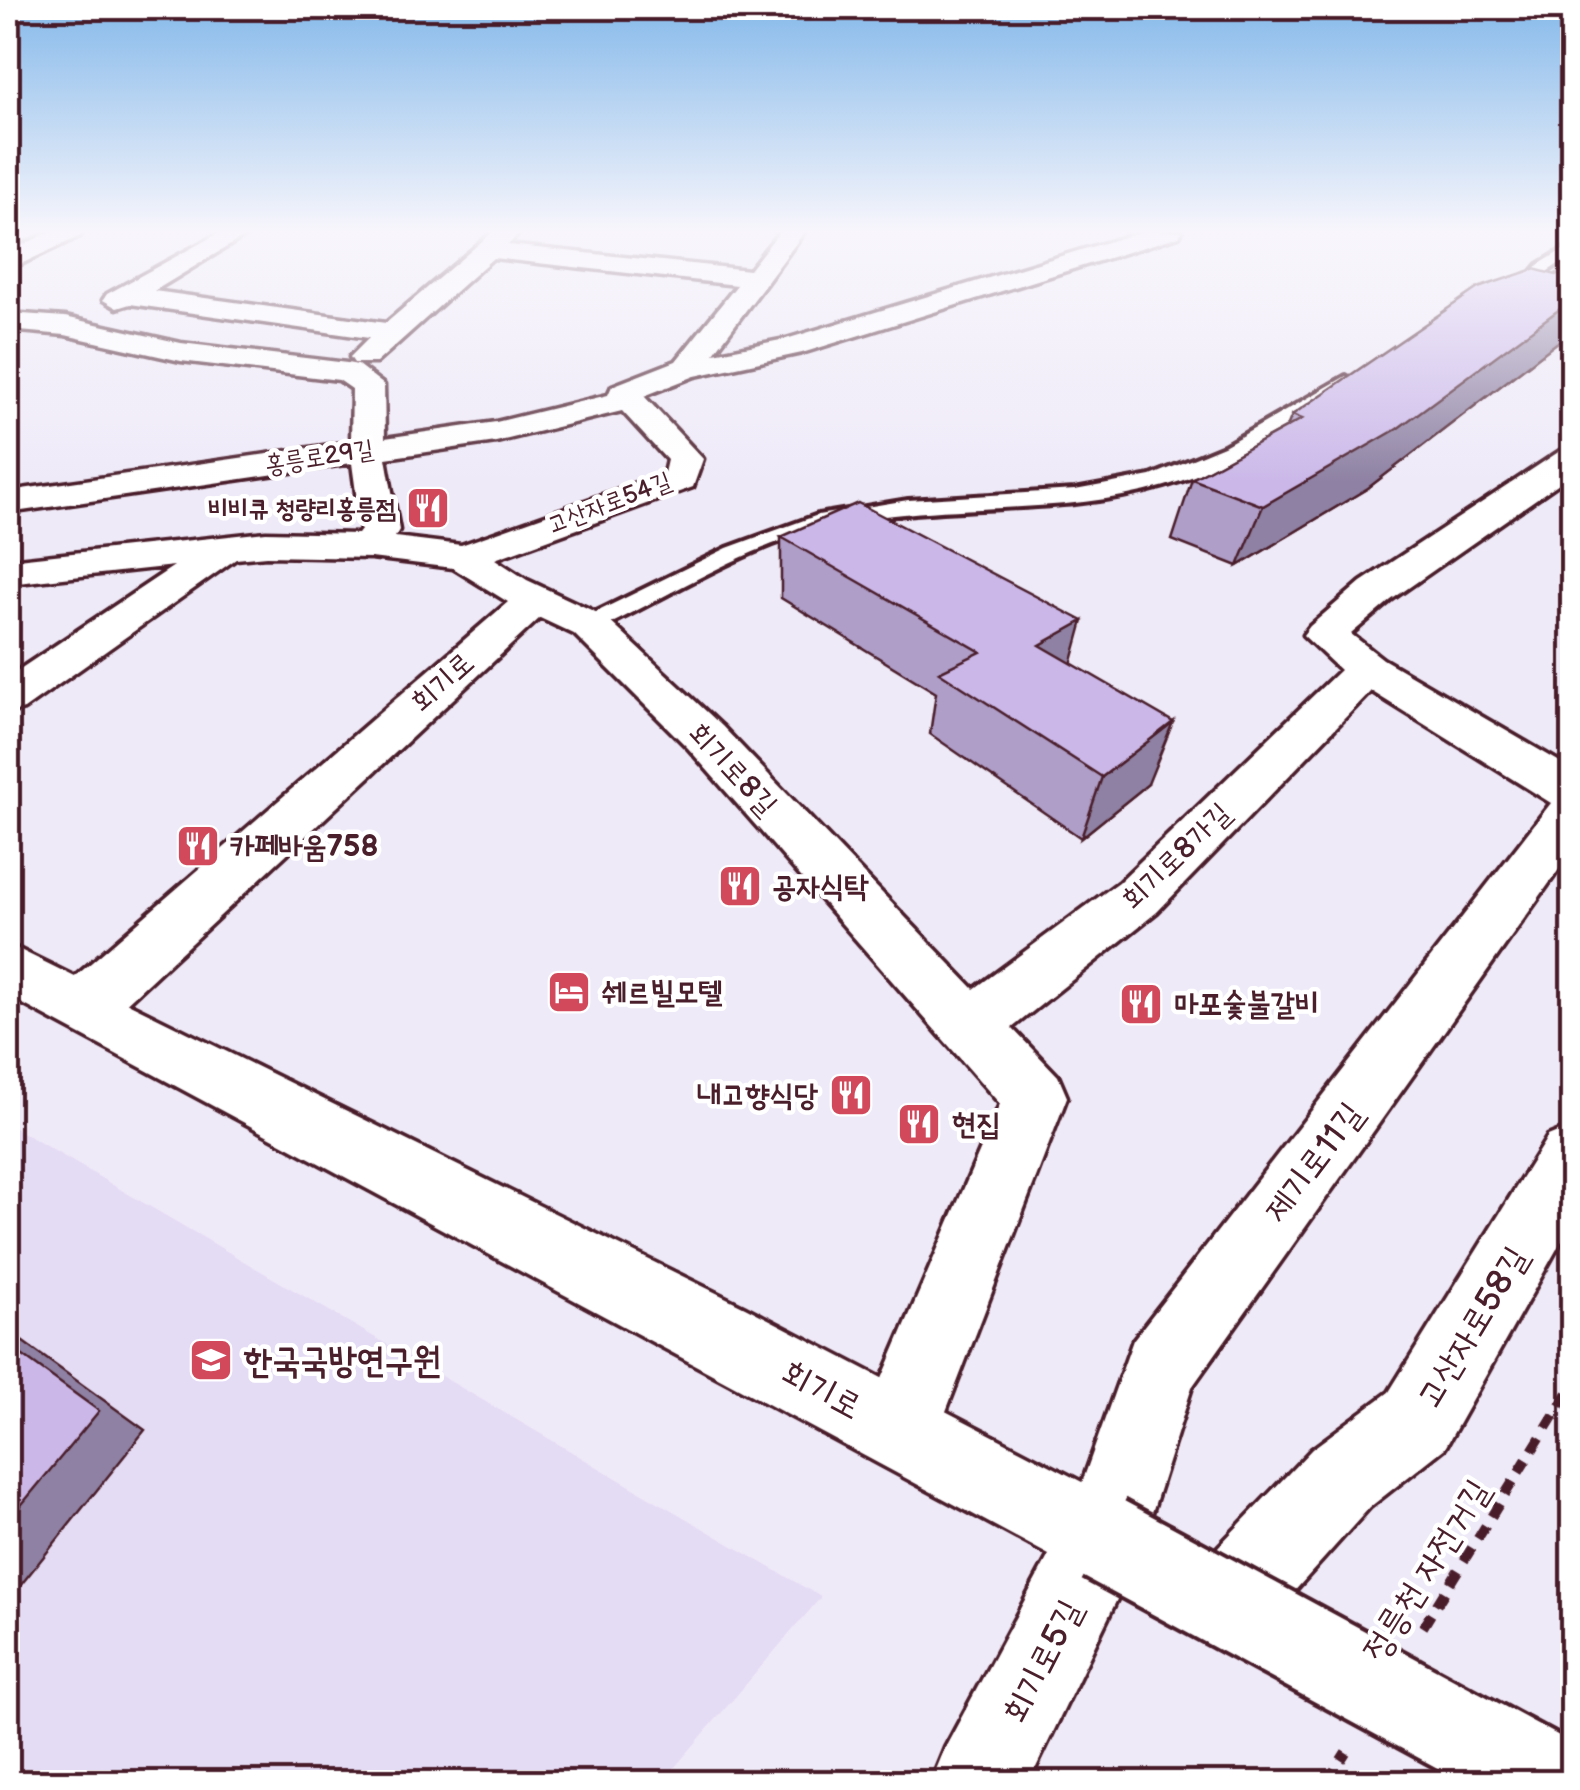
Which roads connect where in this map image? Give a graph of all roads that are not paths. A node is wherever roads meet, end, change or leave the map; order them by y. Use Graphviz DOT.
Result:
graph roads {
  1 [pos="88,315"];
  2 [pos="263,315"];
  3 [pos="413,315"];
  4 [pos="728,315"];
  5 [pos="897,315"];
  6 [pos="8,320"];
  7 [pos="65,326"];
  8 [pos="393,333"];
  9 [pos="686,368"];
  10 [pos="347,372"];
  11 [pos="1362,372"];
  12 [pos="628,399"];
  13 [pos="368,448"];
  14 [pos="1563,475"];
  15 [pos="8,502"];
  16 [pos="371,546"];
  17 [pos="227,548"];
  18 [pos="464,557"];
  19 [pos="8,572"];
  20 [pos="535,600"];
  21 [pos="589,624"];
  22 [pos="1367,668"];
  23 [pos="8,698"];
  24 [pos="1572,792"];
  25 [pos="1572,812"];
  26 [pos="8,968"];
  27 [pos="84,1006"];
  28 [pos="970,1026"];
  29 [pos="1572,1158"];
  30 [pos="900,1430"];
  31 [pos="1104,1538"];
  32 [pos="1224,1604"];
  33 [pos="979,1782"];
  34 [pos="1554,1782"];
  1 -- 7 [label="street"];
  2 -- 8 [label="street"];
  3 -- 8 [label="street"];
  4 -- 9 [label="street"];
  5 -- 9 [label="street"];
  6 -- 7 [label="street"];
  7 -- 10 [label="street"];
  8 -- 10 [label="street"];
  9 -- 12 [label="street"];
  10 -- 13 [label="street"];
  11 -- 21 [label="lane"];
  12 -- 13 [label="street, 홍릉로29길"];
  12 -- 18 [label="street, 고산자로54길"];
  13 -- 15 [label="street, 홍릉로29길"];
  13 -- 16 [label="street"];
  14 -- 22 [label="street"];
  16 -- 17 [label="street, 회기로8길"];
  16 -- 18 [label="street, 회기로8길"];
  17 -- 19 [label="street, 회기로8길"];
  17 -- 23 [label="street"];
  18 -- 20 [label="street, 회기로8길"];
  20 -- 21 [label="street, 회기로8길"];
  20 -- 27 [label="street, 회기로"];
  21 -- 28 [label="street, 회기로8길"];
  22 -- 24 [label="street"];
  22 -- 28 [label="street, 회기로8가길"];
  25 -- 31 [label="street, 제기로11길"];
  26 -- 27 [label="street, 회기로"];
  27 -- 30 [label="street, 회기로"];
  28 -- 30 [label="street, 회기로8길"];
  29 -- 32 [label="street, 고산자로58길"];
  30 -- 31 [label="street, 회기로"];
  31 -- 32 [label="street, 회기로, bridge"];
  31 -- 33 [label="street, 회기로5길"];
  32 -- 34 [label="street, 회기로, bridge"];
}
